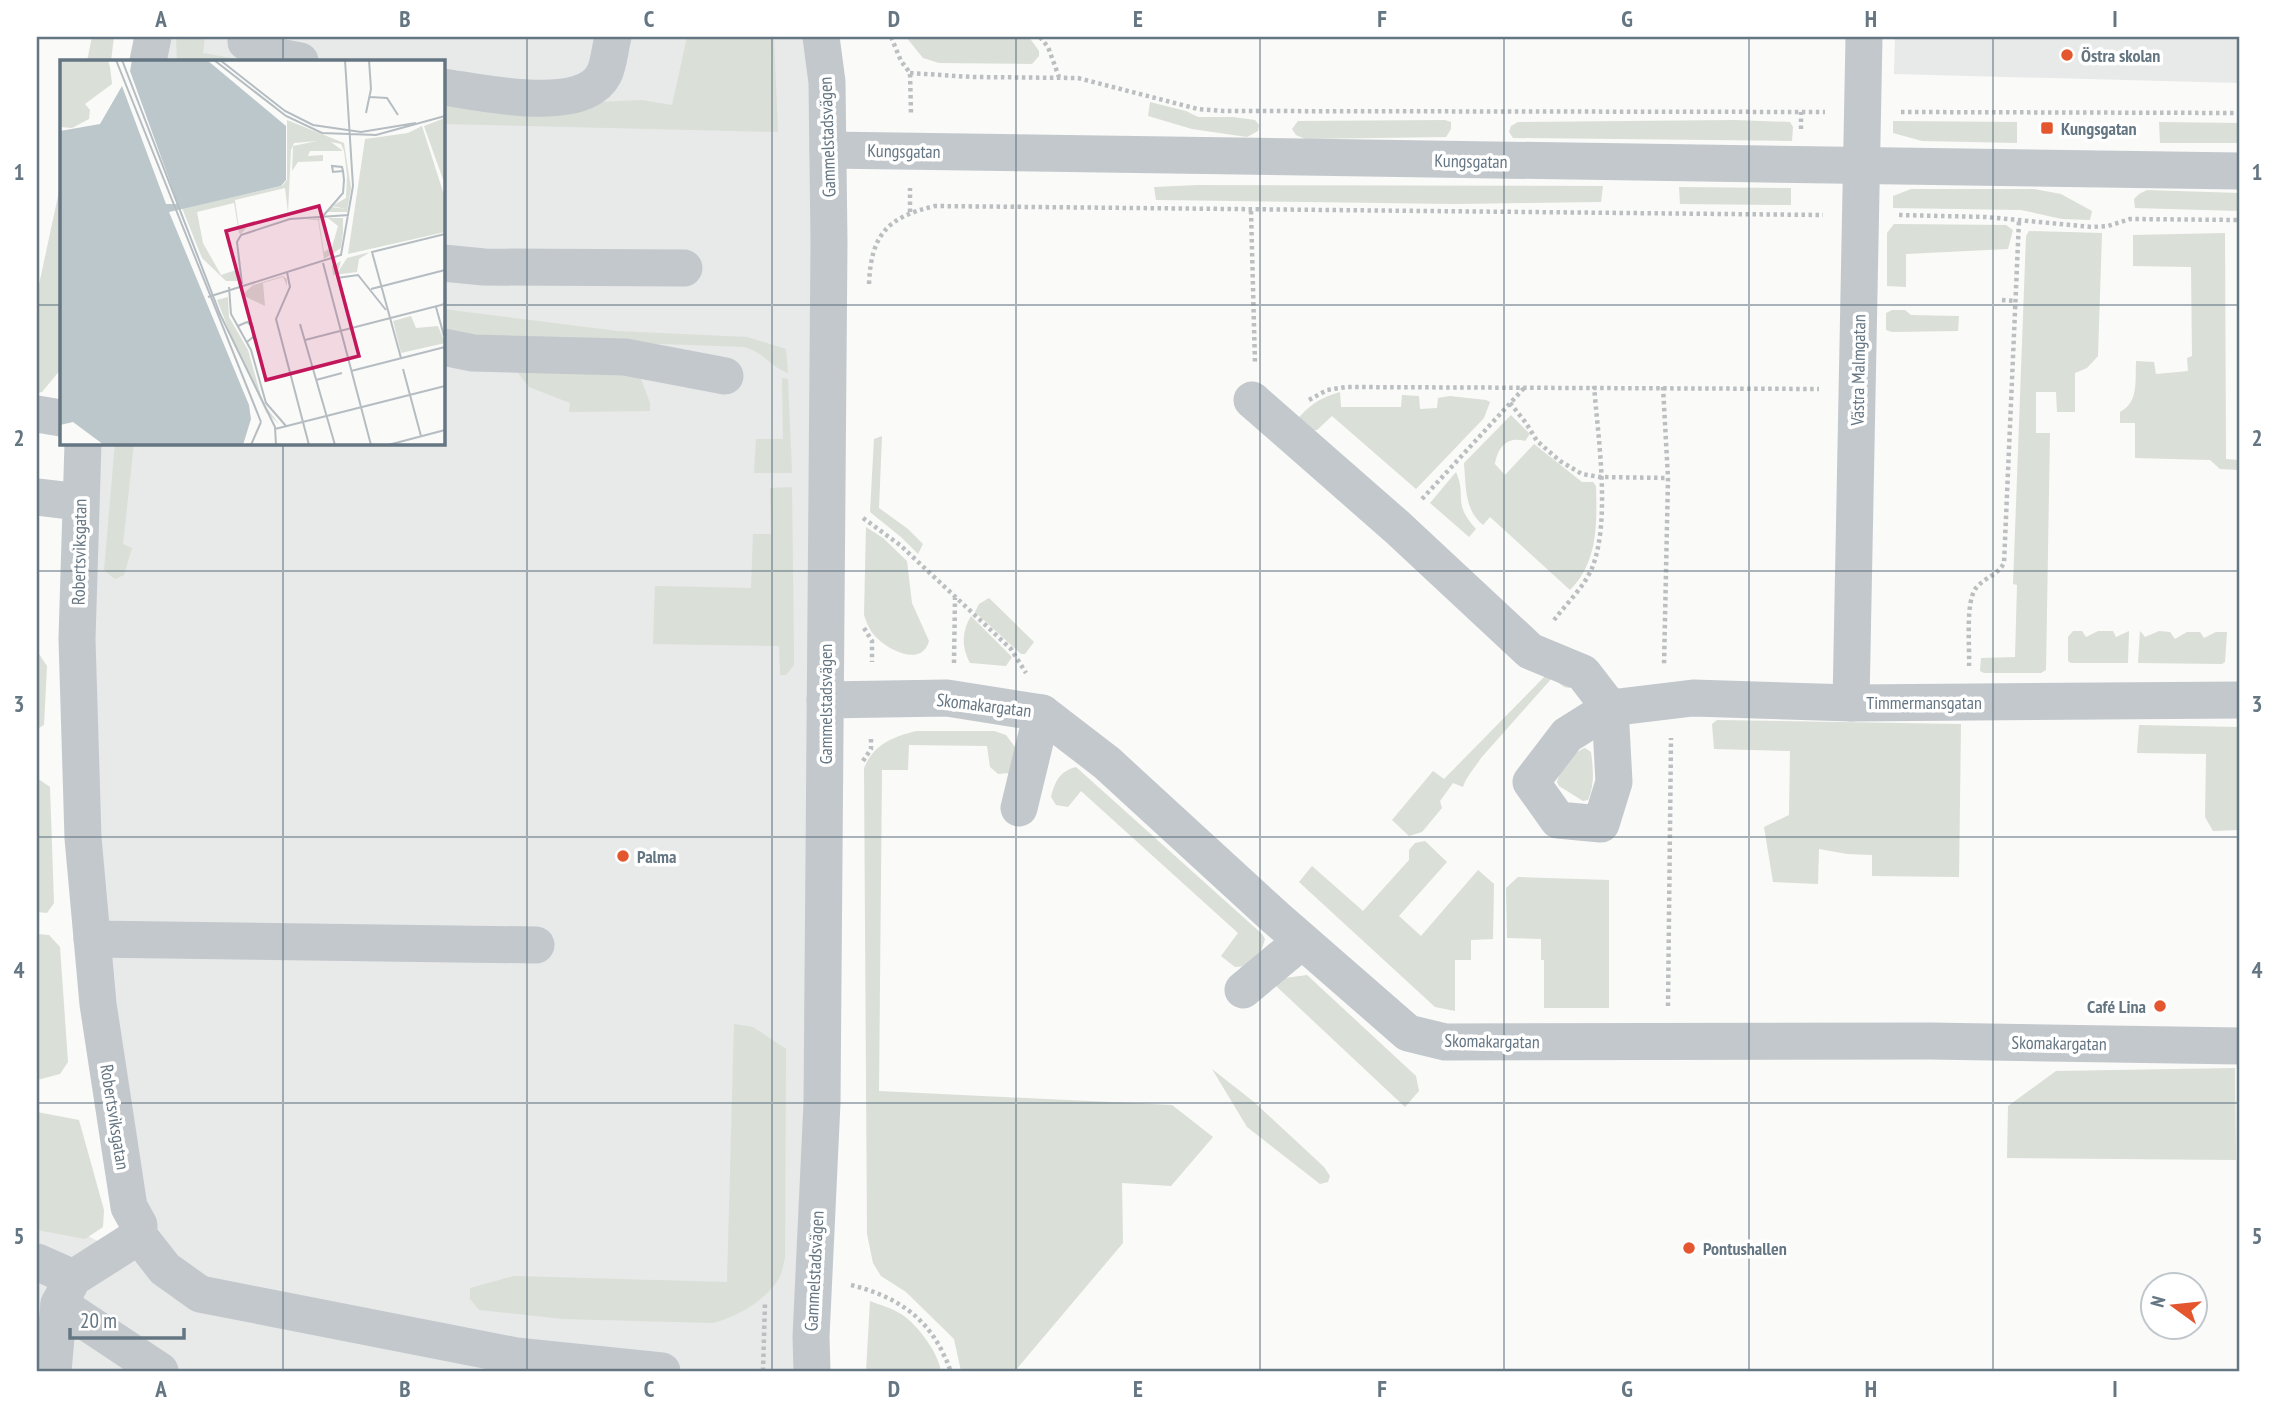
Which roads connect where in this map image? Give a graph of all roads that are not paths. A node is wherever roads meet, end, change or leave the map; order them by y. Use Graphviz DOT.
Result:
graph roads {
  1 [pos="153,37"];
  2 [pos="246,37"];
  3 [pos="613,37"];
  4 [pos="821,37"];
  5 [pos="1864,37"];
  6 [pos="148,60"];
  7 [pos="295,60"];
  8 [pos="444,87"];
  9 [pos="828,150"];
  10 [pos="1862,167"];
  11 [pos="2239,171"];
  12 [pos="444,263"];
  13 [pos="684,268"];
  14 [pos="444,347"];
  15 [pos="725,376"];
  16 [pos="1252,400"];
  17 [pos="37,414"];
  18 [pos="60,418"];
  19 [pos="82,444"];
  20 [pos="37,497"];
  21 [pos="80,502"];
  22 [pos="825,700"];
  23 [pos="2239,700"];
  24 [pos="1851,703"];
  25 [pos="1042,713"];
  26 [pos="1019,808"];
  27 [pos="92,939"];
  28 [pos="1302,941"];
  29 [pos="536,945"];
  30 [pos="1243,989"];
  31 [pos="2239,1046"];
  32 [pos="139,1236"];
  33 [pos="37,1262"];
  34 [pos="66,1291"];
  35 [pos="570,1368"];
  36 [pos="53,1371"];
  37 [pos="160,1371"];
  38 [pos="662,1371"];
  39 [pos="812,1371"];
  1 -- 6 [label="street"];
  2 -- 7 [label="street"];
  3 -- 8 [label="street"];
  4 -- 9 [label="street, Gammelstadsvägen"];
  5 -- 10 [label="street, Västra Malmgatan"];
  9 -- 10 [label="street, Kungsgatan"];
  9 -- 22 [label="street, Gammelstadsvägen"];
  10 -- 11 [label="street, Kungsgatan"];
  10 -- 24 [label="street, Västra Malmgatan"];
  12 -- 13 [label="street"];
  14 -- 15 [label="street"];
  16 -- 24 [label="street, Timmermansgatan"];
  17 -- 18 [label="street"];
  19 -- 21 [label="street, Robertsviksgatan"];
  20 -- 21 [label="street"];
  21 -- 27 [label="street, Robertsviksgatan"];
  22 -- 25 [label="street, Skomakargatan"];
  22 -- 39 [label="street, Gammelstadsvägen"];
  23 -- 24 [label="street, Timmermansgatan"];
  25 -- 26 [label="street"];
  25 -- 28 [label="street, Skomakargatan"];
  27 -- 29 [label="street"];
  27 -- 32 [label="street, Robertsviksgatan"];
  28 -- 30 [label="street"];
  28 -- 31 [label="street, Skomakargatan"];
  32 -- 34 [label="street"];
  32 -- 35 [label="street, Robertsviksgatan"];
  33 -- 34 [label="street"];
  34 -- 36 [label="street"];
  34 -- 37 [label="street"];
  35 -- 38 [label="street, Robertsviksgatan"];
}
